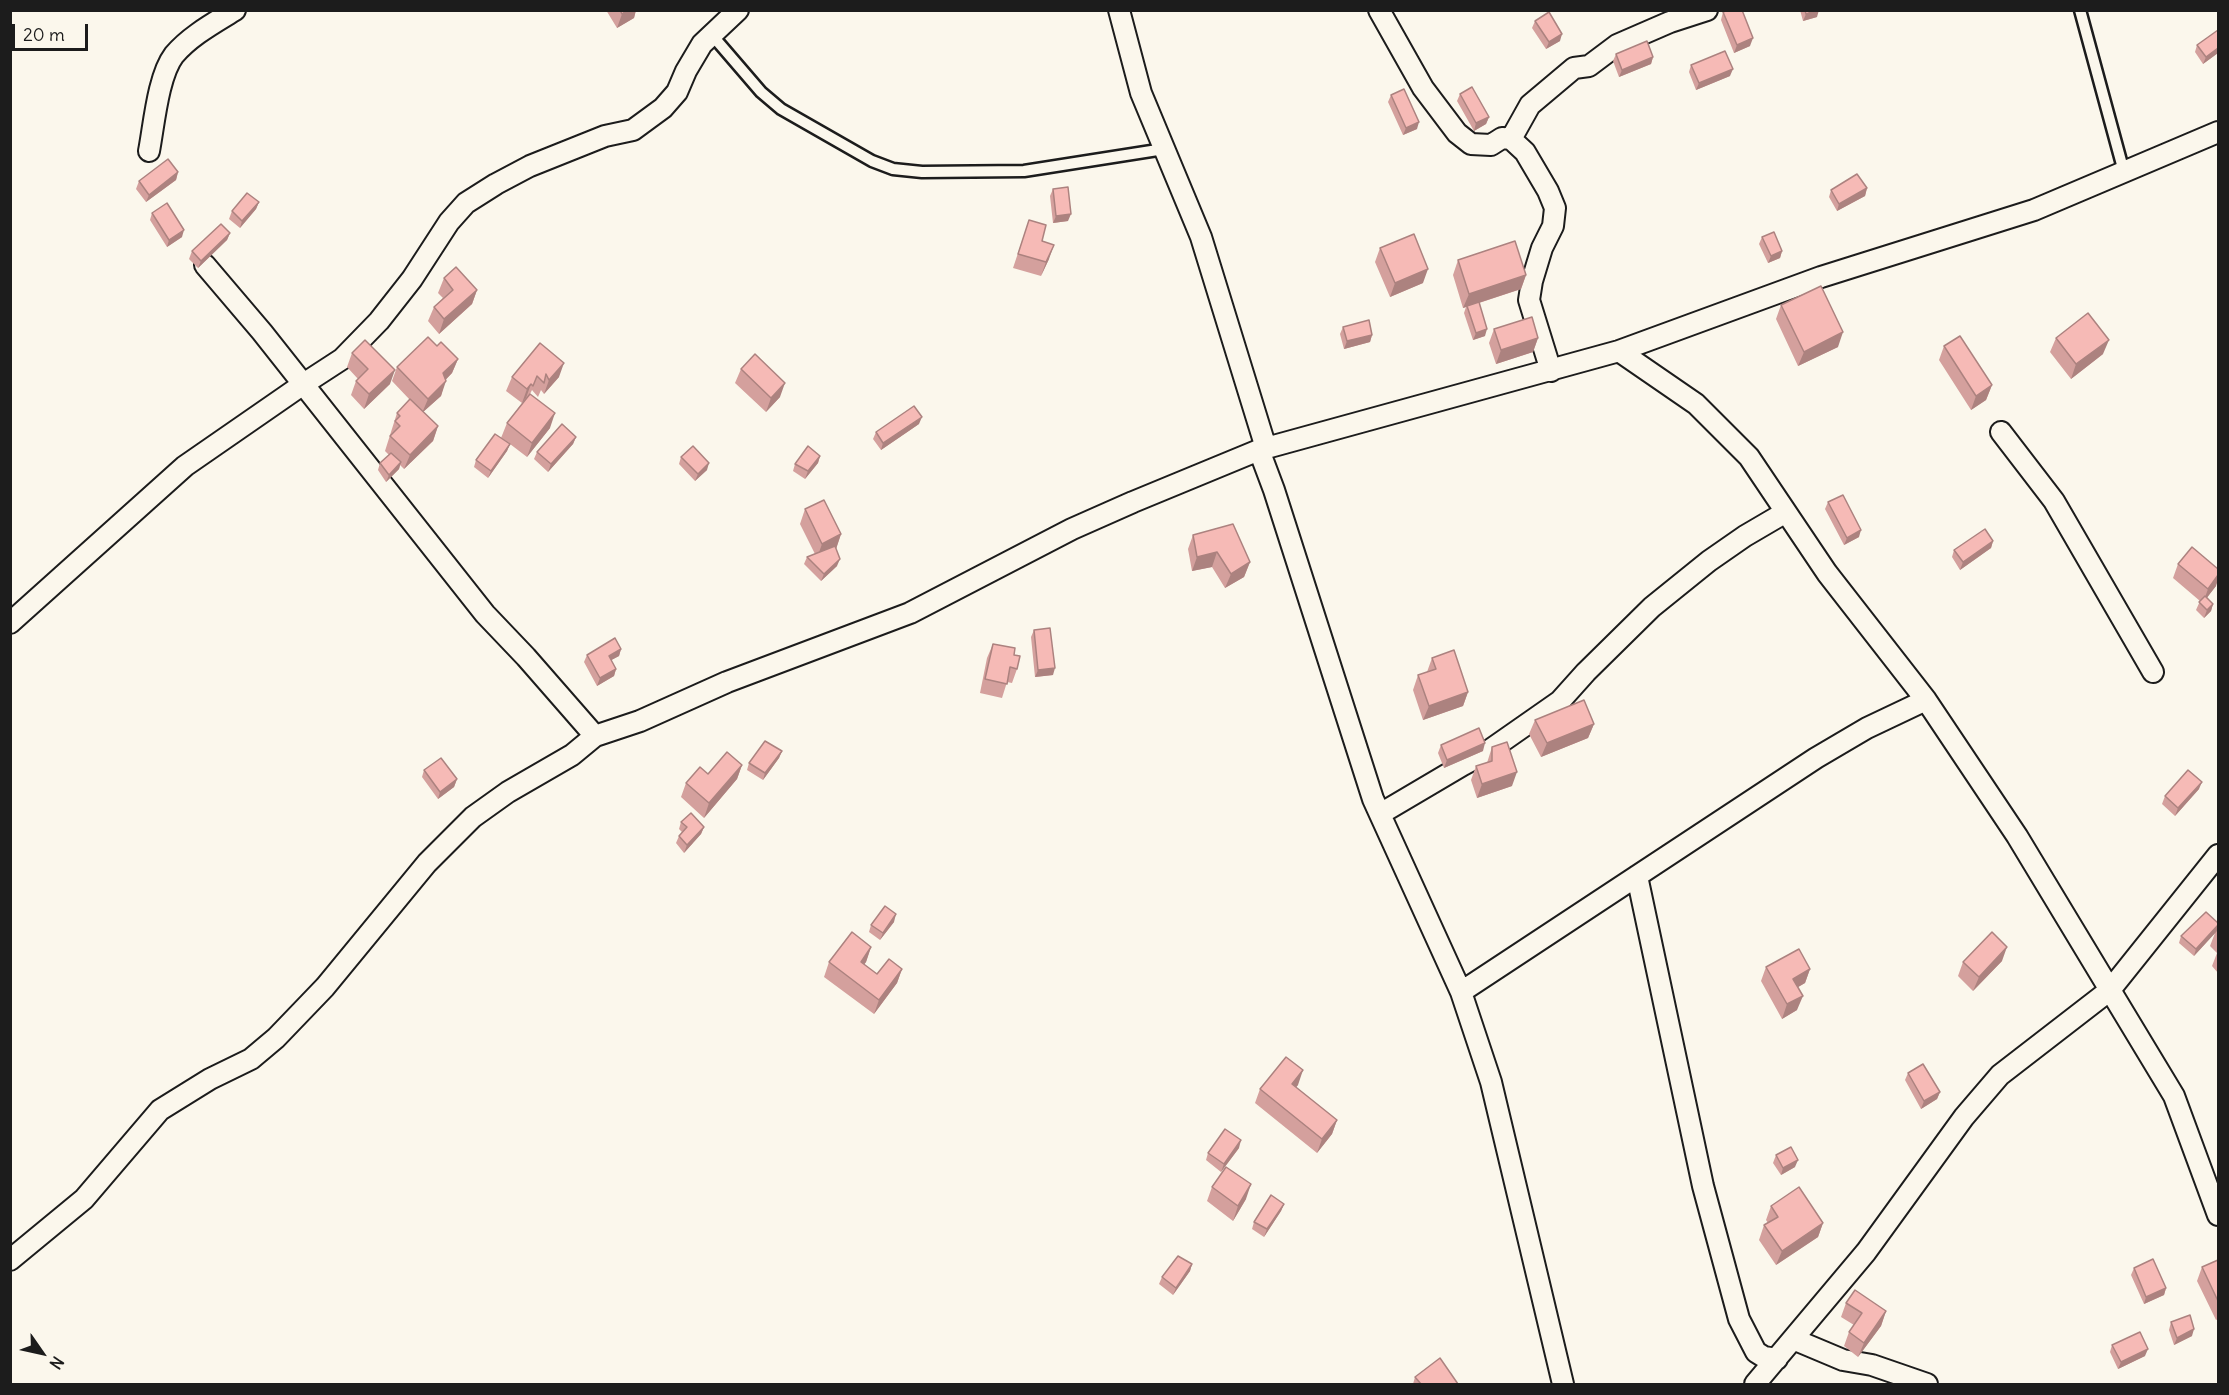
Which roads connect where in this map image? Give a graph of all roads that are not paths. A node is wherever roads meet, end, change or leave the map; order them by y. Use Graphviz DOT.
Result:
graph roads {
  1 [pos="235,10"];
  2 [pos="738,10"];
  3 [pos="1119,10"];
  4 [pos="1379,10"];
  5 [pos="1707,10"];
  6 [pos="2080,10"];
  7 [pos="1667,16"];
  8 [pos="712,35"];
  9 [pos="2218,132"];
  10 [pos="1511,140"];
  11 [pos="1164,149"];
  12 [pos="149,151"];
  13 [pos="2124,172"];
  14 [pos="206,265"];
  15 [pos="1619,351"];
  16 [pos="1551,371"];
  17 [pos="302,385"];
  18 [pos="2001,432"];
  19 [pos="1262,449"];
  20 [pos="1786,512"];
  21 [pos="10,623"];
  22 [pos="2153,672"];
  23 [pos="1926,700"];
  24 [pos="595,736"];
  25 [pos="1380,814"];
  26 [pos="2218,855"];
  27 [pos="1636,876"];
  28 [pos="2110,990"];
  29 [pos="1461,992"];
  30 [pos="2218,1215"];
  31 [pos="10,1260"];
  32 [pos="1793,1339"];
  33 [pos="1777,1359"];
  34 [pos="1563,1384"];
  35 [pos="1755,1384"];
  36 [pos="1927,1384"];
  1 -- 12 [label="street"];
  2 -- 8 [label="street"];
  3 -- 11 [label="street"];
  4 -- 10 [label="street"];
  5 -- 7 [label="street"];
  6 -- 13 [label="lane"];
  7 -- 10 [label="street"];
  8 -- 11 [label="lane"];
  8 -- 17 [label="street"];
  9 -- 13 [label="street"];
  10 -- 16 [label="street"];
  11 -- 19 [label="street"];
  13 -- 15 [label="street"];
  14 -- 17 [label="street"];
  15 -- 16 [label="street"];
  15 -- 20 [label="street"];
  16 -- 19 [label="street"];
  17 -- 21 [label="street"];
  17 -- 24 [label="street"];
  18 -- 22 [label="street"];
  19 -- 24 [label="street"];
  19 -- 25 [label="street"];
  20 -- 23 [label="street"];
  20 -- 25 [label="street"];
  23 -- 27 [label="street"];
  23 -- 28 [label="street"];
  24 -- 31 [label="street"];
  25 -- 29 [label="street"];
  26 -- 28 [label="street"];
  27 -- 29 [label="street"];
  27 -- 33 [label="street"];
  28 -- 30 [label="street"];
  28 -- 32 [label="street"];
  29 -- 34 [label="street"];
  32 -- 33 [label="street"];
  32 -- 36 [label="street"];
  33 -- 35 [label="street"];
}
